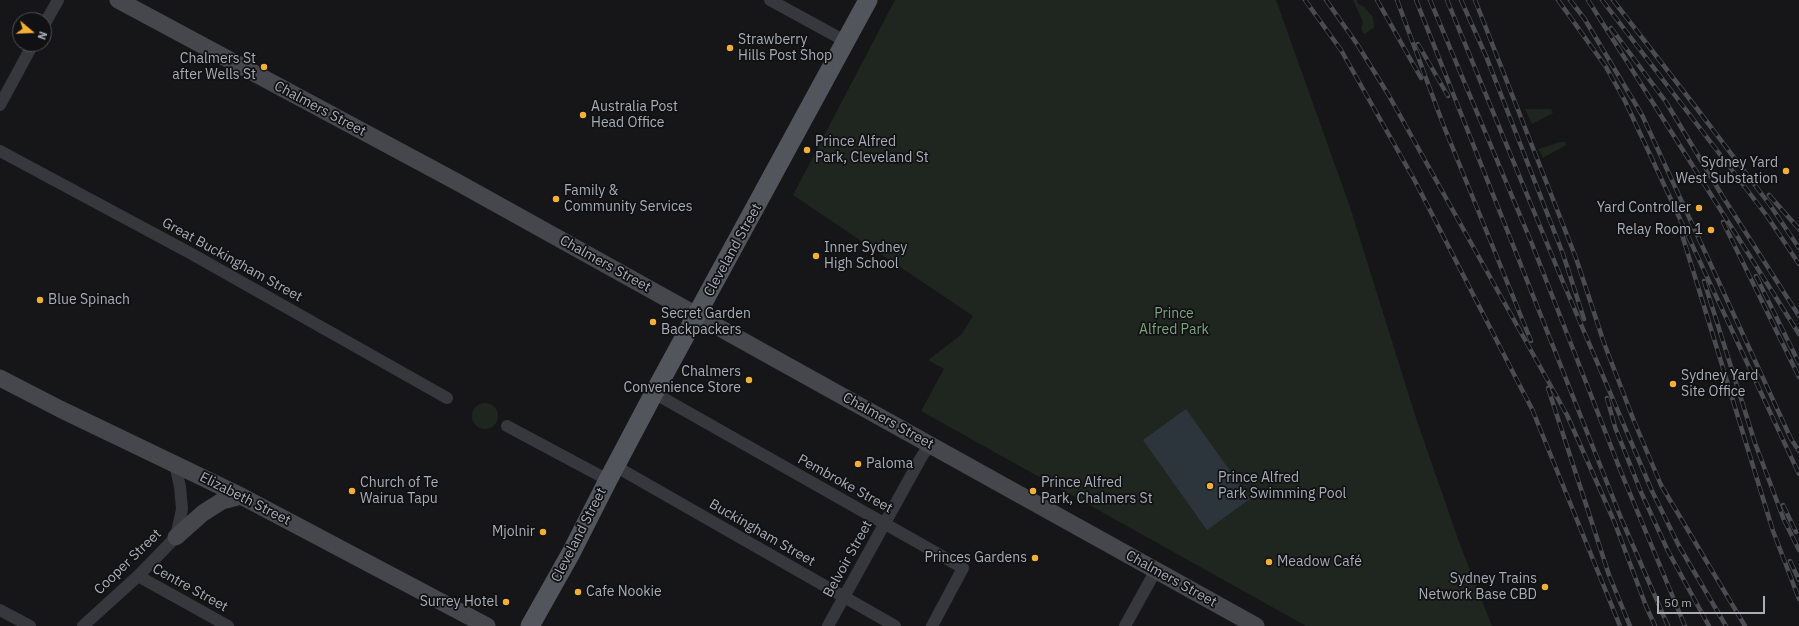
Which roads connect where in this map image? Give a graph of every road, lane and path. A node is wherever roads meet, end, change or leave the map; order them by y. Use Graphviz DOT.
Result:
graph roads {
  1 [pos="58,0"];
  2 [pos="770,0"];
  3 [pos="868,0"];
  4 [pos="126,2"];
  5 [pos="51,12"];
  6 [pos="845,41"];
  7 [pos="29,52"];
  8 [pos="0,105"];
  9 [pos="0,151"];
  10 [pos="697,315"];
  11 [pos="0,378"];
  12 [pos="654,393"];
  13 [pos="447,398"];
  14 [pos="506,426"];
  15 [pos="930,445"];
  16 [pos="175,464"];
  17 [pos="611,473"];
  18 [pos="241,496"];
  19 [pos="884,524"];
  20 [pos="176,537"];
  21 [pos="1156,570"];
  22 [pos="138,576"];
  23 [pos="844,597"];
  24 [pos="0,610"];
  25 [pos="30,626"];
  26 [pos="82,626"];
  27 [pos="228,626"];
  28 [pos="486,626"];
  29 [pos="530,626"];
  30 [pos="828,626"];
  31 [pos="895,626"];
  32 [pos="932,626"];
  33 [pos="1125,626"];
  34 [pos="1256,626"];
  1 -- 5 [label="street"];
  2 -- 6 [label="street"];
  3 -- 6 [label="main road, Cleveland Street"];
  4 -- 10 [label="main road, Chalmers Street"];
  6 -- 10 [label="main road, Cleveland Street"];
  7 -- 8 [label="street"];
  9 -- 13 [label="street, Great Buckingham Street"];
  10 -- 12 [label="main road, Cleveland Street"];
  10 -- 15 [label="main road, Chalmers Street"];
  11 -- 16 [label="main road, Elizabeth Street"];
  12 -- 17 [label="main road, Cleveland Street"];
  12 -- 19 [label="street, Pembroke Street"];
  14 -- 17 [label="street"];
  15 -- 19 [label="street, Belvoir Street"];
  15 -- 21 [label="main road, Chalmers Street"];
  16 -- 18 [label="main road, Elizabeth Street"];
  16 -- 20 [label="street, Cooper Street"];
  17 -- 23 [label="street, Buckingham Street"];
  17 -- 29 [label="main road, Cleveland Street"];
  18 -- 20 [label="main road"];
  18 -- 28 [label="main road, Elizabeth Street"];
  19 -- 23 [label="street, Belvoir Street"];
  19 -- 32 [label="street, Pembroke Street"];
  20 -- 22 [label="street, Cooper Street"];
  21 -- 33 [label="street"];
  21 -- 34 [label="main road, Chalmers Street"];
  22 -- 26 [label="street, Cooper Street"];
  22 -- 27 [label="street, Centre Street"];
  23 -- 30 [label="street, Belvoir Street"];
  23 -- 31 [label="street, Buckingham Street"];
  24 -- 25 [label="street"];
}
